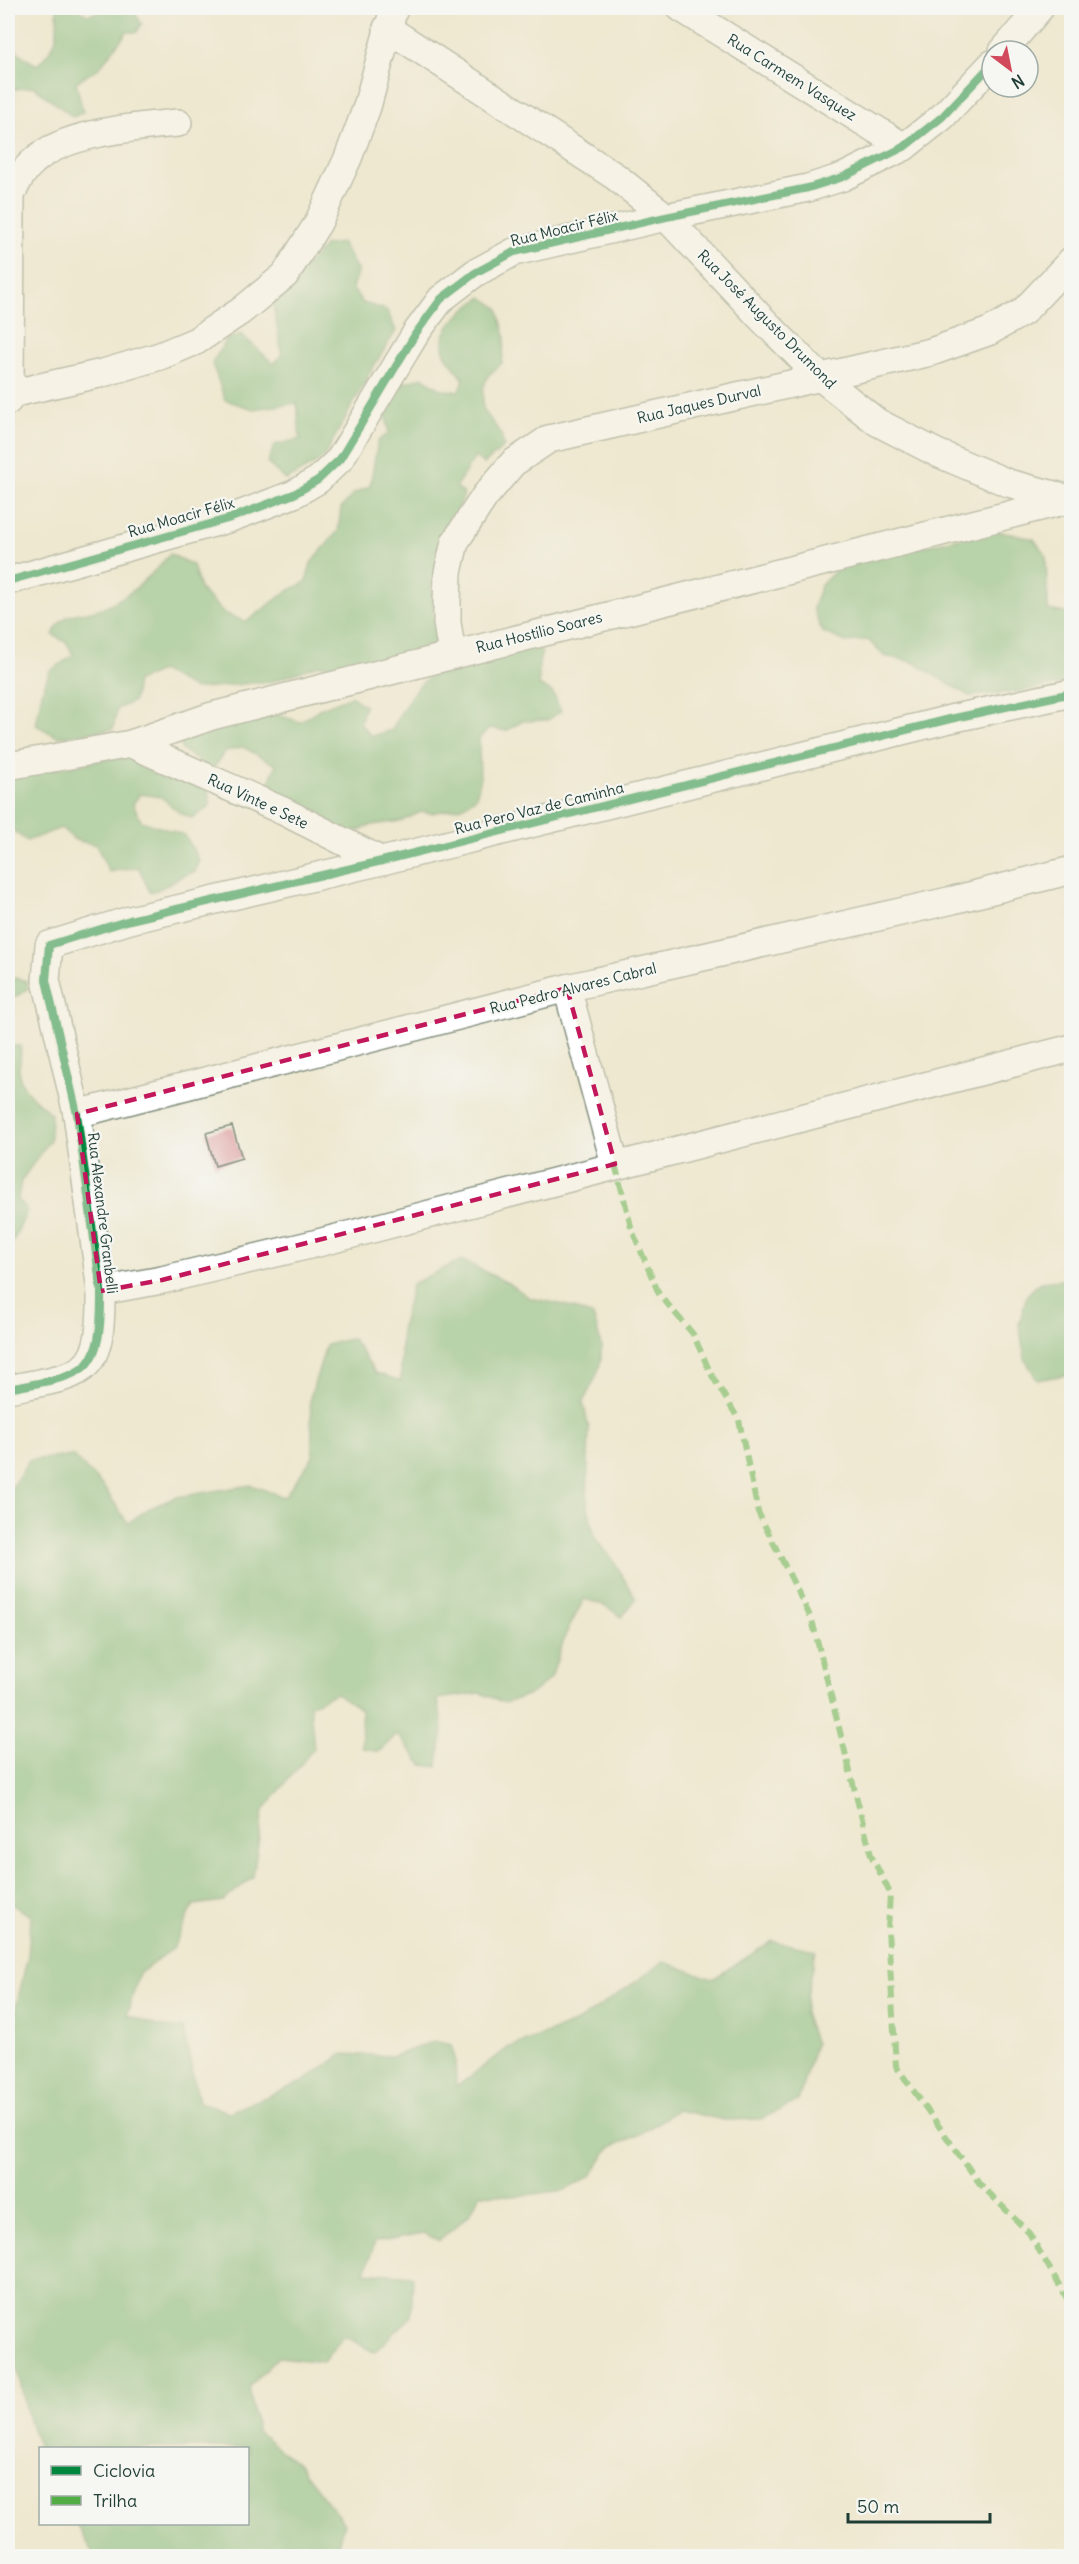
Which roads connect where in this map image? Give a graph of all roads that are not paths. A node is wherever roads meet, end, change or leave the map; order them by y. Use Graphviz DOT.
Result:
graph roads {
  1 [pos="681,8"];
  2 [pos="1036,9"];
  3 [pos="391,18"];
  4 [pos="1012,39"];
  5 [pos="980,77"];
  6 [pos="178,123"];
  7 [pos="904,147"];
  8 [pos="666,217"];
  9 [pos="1071,260"];
  10 [pos="820,376"];
  11 [pos="9,397"];
  12 [pos="1071,499"];
  13 [pos="8,581"];
  14 [pos="453,654"];
  15 [pos="1071,693"];
  16 [pos="131,744"];
  17 [pos="8,766"];
  18 [pos="382,861"];
  19 [pos="1071,870"];
  20 [pos="46,980"];
  21 [pos="567,988"];
  22 [pos="1071,1048"];
  23 [pos="77,1114"];
  24 [pos="615,1164"];
  25 [pos="102,1291"];
  26 [pos="8,1389"];
  1 -- 7 [label="street, Rua Carmem Vasquez"];
  2 -- 4 [label="street"];
  3 -- 8 [label="street, Rua José Augusto Drumond"];
  3 -- 11 [label="street"];
  5 -- 7 [label="street, Rua Moacir Félix"];
  6 -- 11 [label="street"];
  7 -- 8 [label="street, Rua Moacir Félix"];
  8 -- 10 [label="street, Rua José Augusto Drumond"];
  8 -- 13 [label="street, Rua Moacir Félix"];
  9 -- 10 [label="street, Rua Jaques Durval"];
  10 -- 12 [label="street, Rua José Augusto Drumond"];
  10 -- 14 [label="street, Rua Jaques Durval"];
  12 -- 14 [label="street, Rua Hostílio Soares"];
  14 -- 16 [label="street, Rua Hostílio Soares"];
  15 -- 18 [label="street, Rua Pero Vaz de Caminha"];
  16 -- 17 [label="street, Rua Hostílio Soares"];
  16 -- 18 [label="street, Rua Vinte e Sete"];
  18 -- 20 [label="street, Rua Pero Vaz de Caminha"];
  19 -- 21 [label="street, Rua Pedro Alvares Cabral"];
  20 -- 23 [label="street, Rua Alexandre Granbelli"];
  21 -- 23 [label="street, Rua Pedro Alvares Cabral"];
  21 -- 24 [label="street"];
  22 -- 24 [label="street"];
  23 -- 25 [label="street, Rua Alexandre Granbelli"];
  24 -- 25 [label="street"];
  25 -- 26 [label="street, Rua Alexandre Granbelli"];
}
